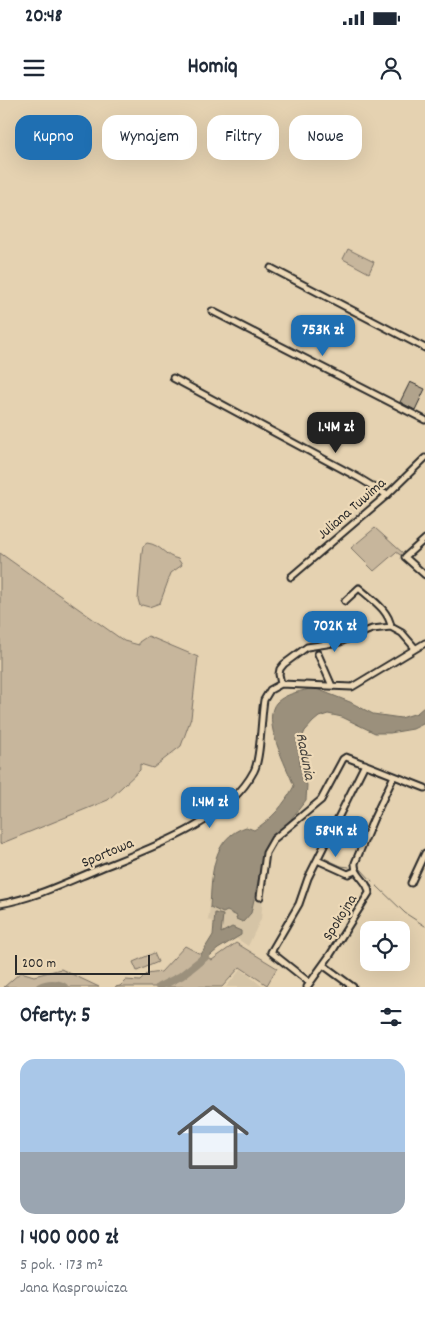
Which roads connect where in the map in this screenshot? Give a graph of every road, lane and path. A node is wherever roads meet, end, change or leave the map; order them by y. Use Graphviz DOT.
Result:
graph roads {
  1 [pos="271,268"];
  2 [pos="212,311"];
  3 [pos="425,348"];
  4 [pos="173,378"];
  5 [pos="425,420"];
  6 [pos="425,458"];
  7 [pos="387,495"];
  8 [pos="425,538"];
  9 [pos="425,575"];
  10 [pos="291,577"];
  11 [pos="346,601"];
  12 [pos="391,627"];
  13 [pos="425,643"];
  14 [pos="415,648"];
  15 [pos="318,654"];
  16 [pos="281,684"];
  17 [pos="332,686"];
  18 [pos="365,764"];
  19 [pos="394,776"];
  20 [pos="425,788"];
  21 [pos="425,853"];
  22 [pos="317,860"];
  23 [pos="355,871"];
  24 [pos="411,884"];
  25 [pos="260,894"];
  26 [pos="0,904"];
  27 [pos="323,965"];
  28 [pos="308,985"];
  29 [pos="353,987"];
  1 -- 3 [label="street"];
  2 -- 5 [label="street"];
  4 -- 7 [label="street"];
  6 -- 7 [label="street, Juliana Tuwima"];
  7 -- 10 [label="street, Juliana Tuwima"];
  8 -- 9 [label="street"];
  11 -- 12 [label="street"];
  12 -- 14 [label="street"];
  12 -- 16 [label="street"];
  13 -- 14 [label="street"];
  14 -- 17 [label="street"];
  15 -- 17 [label="street"];
  16 -- 17 [label="street"];
  16 -- 26 [label="street, Sportowa"];
  18 -- 19 [label="street"];
  18 -- 22 [label="street"];
  18 -- 25 [label="street"];
  19 -- 20 [label="street"];
  19 -- 23 [label="street, Spokojna"];
  21 -- 24 [label="street"];
  22 -- 23 [label="street"];
  22 -- 28 [label="street"];
  23 -- 27 [label="street, Spokojna"];
  27 -- 28 [label="street, Spokojna"];
  27 -- 29 [label="street"];
}
